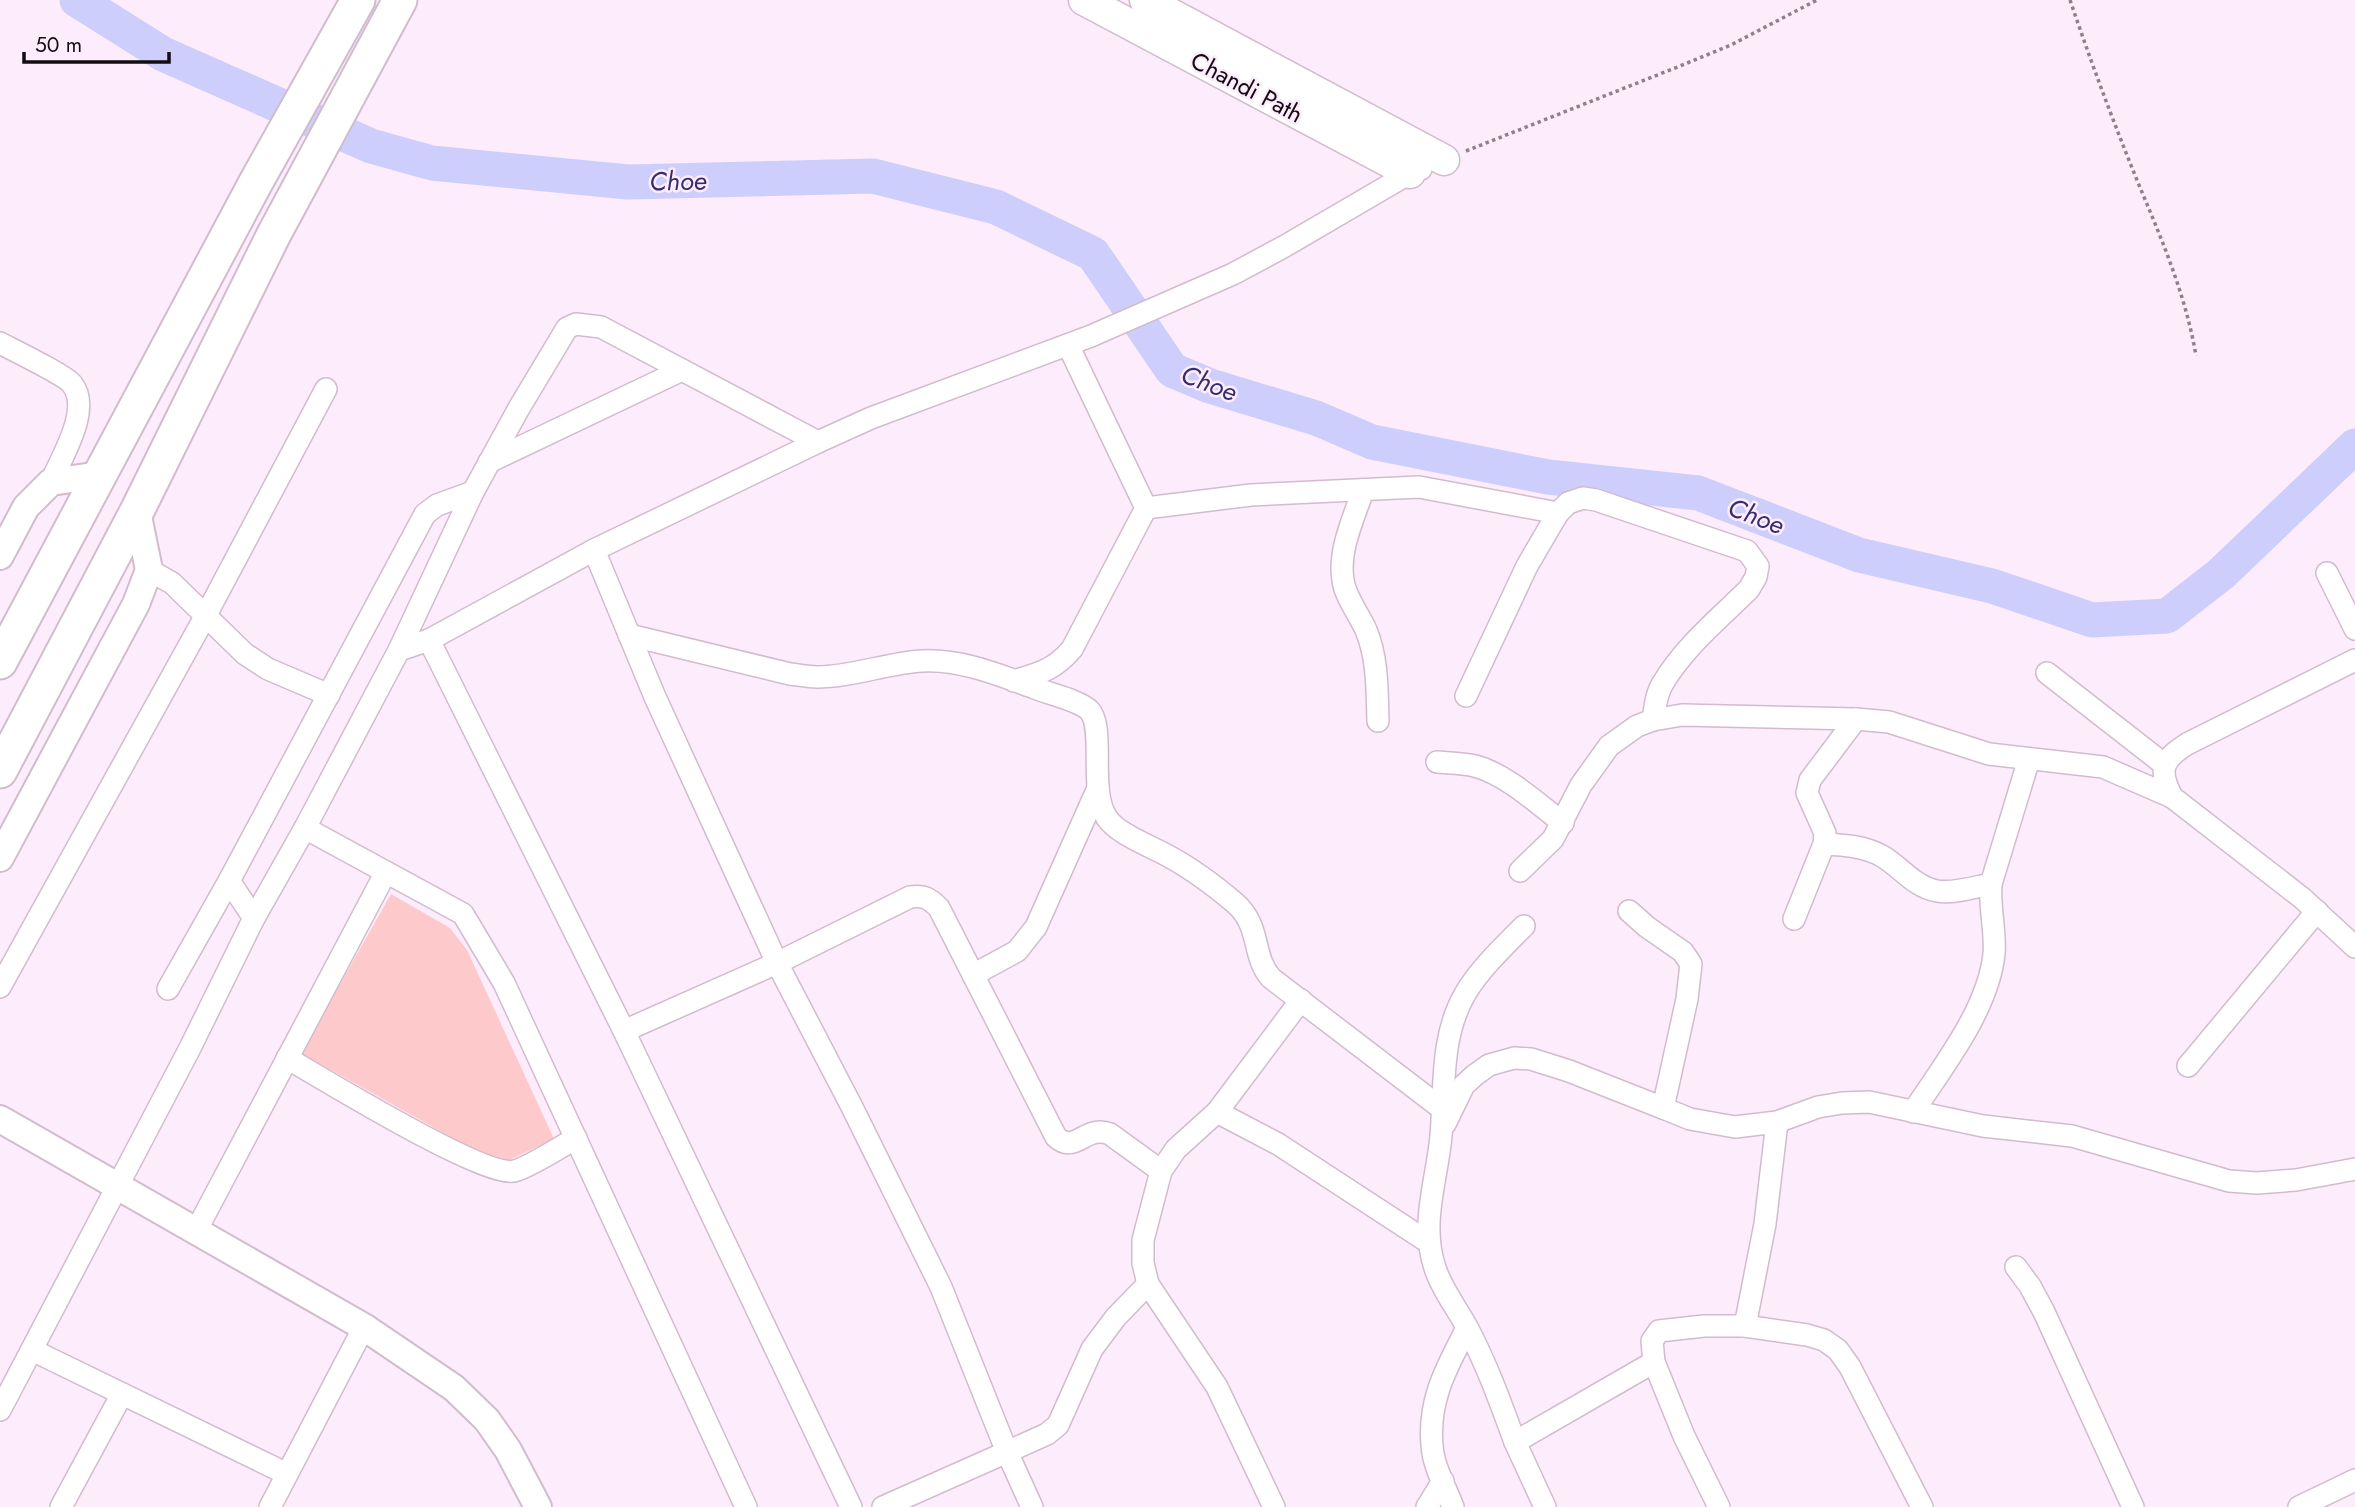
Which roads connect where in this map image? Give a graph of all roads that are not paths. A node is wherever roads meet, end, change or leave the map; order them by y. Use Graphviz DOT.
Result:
graph roads {
  1 [pos="358,0"];
  2 [pos="400,0"];
  3 [pos="1084,0"];
  4 [pos="1145,0"];
  5 [pos="1444,160"];
  6 [pos="1409,173"];
  7 [pos="0,343"];
  8 [pos="1068,345"];
  9 [pos="682,370"];
  10 [pos="326,389"];
  11 [pos="818,442"];
  12 [pos="489,462"];
  13 [pos="100,475"];
  14 [pos="51,482"];
  15 [pos="1363,490"];
  16 [pos="473,492"];
  17 [pos="1146,508"];
  18 [pos="137,511"];
  19 [pos="1558,513"];
  20 [pos="594,550"];
  21 [pos="0,556"];
  22 [pos="149,570"];
  23 [pos="2327,573"];
  24 [pos="206,615"];
  25 [pos="2355,629"];
  26 [pos="629,635"];
  27 [pos="429,640"];
  28 [pos="399,650"];
  29 [pos="2355,660"];
  30 [pos="0,662"];
  31 [pos="2047,673"];
  32 [pos="1014,681"];
  33 [pos="329,695"];
  34 [pos="1466,696"];
  35 [pos="1856,719"];
  36 [pos="1653,720"];
  37 [pos="1378,722"];
  38 [pos="2029,759"];
  39 [pos="1437,762"];
  40 [pos="2165,765"];
  41 [pos="0,771"];
  42 [pos="1098,788"];
  43 [pos="2172,797"];
  44 [pos="1563,823"];
  45 [pos="305,828"];
  46 [pos="1824,844"];
  47 [pos="0,858"];
  48 [pos="1520,871"];
  49 [pos="386,872"];
  50 [pos="229,881"];
  51 [pos="1991,884"];
  52 [pos="1629,911"];
  53 [pos="2317,911"];
  54 [pos="254,918"];
  55 [pos="1794,919"];
  56 [pos="1524,926"];
  57 [pos="2355,947"];
  58 [pos="777,963"];
  59 [pos="973,975"];
  60 [pos="0,987"];
  61 [pos="168,989"];
  62 [pos="1301,1000"];
  63 [pos="624,1031"];
  64 [pos="287,1058"];
  65 [pos="2188,1066"];
  66 [pos="1441,1108"];
  67 [pos="1663,1108"];
  68 [pos="1217,1112"];
  69 [pos="1913,1112"];
  70 [pos="0,1119"];
  71 [pos="1777,1122"];
  72 [pos="1441,1136"];
  73 [pos="576,1138"];
  74 [pos="2355,1169"];
  75 [pos="1161,1171"];
  76 [pos="117,1184"];
  77 [pos="196,1231"];
  78 [pos="1428,1241"];
  79 [pos="2017,1267"];
  80 [pos="1148,1284"];
  81 [pos="1745,1326"];
  82 [pos="364,1327"];
  83 [pos="1467,1328"];
  84 [pos="32,1350"];
  85 [pos="1654,1362"];
  86 [pos="122,1394"];
  87 [pos="0,1410"];
  88 [pos="1515,1442"];
  89 [pos="1007,1452"];
  90 [pos="287,1474"];
  91 [pos="1443,1480"];
  92 [pos="2355,1480"];
  93 [pos="61,1507"];
  94 [pos="270,1507"];
  95 [pos="538,1507"];
  96 [pos="746,1507"];
  97 [pos="850,1507"];
  98 [pos="883,1507"];
  99 [pos="1032,1507"];
  100 [pos="1273,1507"];
  101 [pos="1427,1507"];
  102 [pos="1453,1507"];
  103 [pos="1545,1507"];
  104 [pos="1718,1507"];
  105 [pos="1922,1507"];
  106 [pos="2133,1507"];
  107 [pos="2299,1507"];
  1 -- 13 [label="main road"];
  2 -- 18 [label="main road"];
  3 -- 6 [label="main road, Chandi Path"];
  4 -- 5 [label="main road, Chandi Path"];
  5 -- 6 [label="street"];
  6 -- 8 [label="street"];
  7 -- 14 [label="street"];
  8 -- 11 [label="street"];
  8 -- 17 [label="street"];
  9 -- 11 [label="street"];
  9 -- 12 [label="street"];
  9 -- 12 [label="street"];
  10 -- 24 [label="street"];
  11 -- 20 [label="street"];
  12 -- 16 [label="street"];
  13 -- 14 [label="street"];
  13 -- 30 [label="main road"];
  14 -- 21 [label="street"];
  15 -- 17 [label="street"];
  15 -- 19 [label="street"];
  15 -- 37 [label="street"];
  16 -- 28 [label="street"];
  16 -- 33 [label="street"];
  17 -- 32 [label="street"];
  18 -- 22 [label="street"];
  18 -- 41 [label="main road"];
  19 -- 34 [label="street"];
  19 -- 36 [label="street"];
  20 -- 26 [label="street"];
  20 -- 27 [label="street"];
  22 -- 24 [label="street"];
  22 -- 47 [label="street"];
  23 -- 25 [label="street"];
  24 -- 33 [label="street"];
  24 -- 60 [label="street"];
  26 -- 32 [label="street"];
  26 -- 58 [label="street"];
  27 -- 28 [label="street"];
  27 -- 63 [label="street"];
  28 -- 45 [label="street"];
  29 -- 40 [label="street"];
  31 -- 40 [label="street"];
  32 -- 42 [label="street"];
  33 -- 50 [label="street"];
  35 -- 36 [label="street"];
  35 -- 38 [label="street"];
  35 -- 46 [label="street"];
  36 -- 44 [label="street"];
  38 -- 43 [label="street"];
  38 -- 51 [label="street"];
  39 -- 44 [label="street"];
  40 -- 43 [label="street"];
  42 -- 59 [label="street"];
  42 -- 62 [label="street"];
  43 -- 53 [label="street"];
  44 -- 48 [label="street"];
  45 -- 49 [label="street"];
  45 -- 54 [label="street"];
  46 -- 51 [label="street"];
  46 -- 55 [label="street"];
  49 -- 64 [label="street"];
  49 -- 73 [label="street"];
  50 -- 54 [label="street"];
  50 -- 61 [label="street"];
  51 -- 69 [label="street"];
  52 -- 67 [label="street"];
  53 -- 57 [label="street"];
  53 -- 65 [label="street"];
  54 -- 76 [label="street"];
  56 -- 66 [label="street"];
  58 -- 59 [label="street"];
  58 -- 63 [label="street"];
  58 -- 89 [label="street"];
  59 -- 75 [label="street"];
  62 -- 66 [label="street"];
  62 -- 68 [label="street"];
  63 -- 97 [label="street"];
  64 -- 73 [label="street"];
  64 -- 77 [label="street"];
  66 -- 72 [label="street"];
  67 -- 71 [label="street"];
  67 -- 72 [label="street"];
  68 -- 75 [label="street"];
  68 -- 78 [label="street"];
  69 -- 71 [label="street"];
  69 -- 74 [label="street"];
  70 -- 76 [label="street"];
  71 -- 81 [label="street"];
  72 -- 78 [label="street"];
  73 -- 96 [label="street"];
  75 -- 80 [label="street"];
  76 -- 77 [label="street"];
  76 -- 84 [label="street"];
  77 -- 82 [label="street"];
  78 -- 83 [label="street"];
  79 -- 106 [label="street"];
  80 -- 89 [label="street"];
  80 -- 100 [label="street"];
  81 -- 85 [label="street"];
  81 -- 105 [label="street"];
  82 -- 90 [label="street"];
  82 -- 95 [label="street"];
  83 -- 88 [label="street"];
  83 -- 91 [label="street"];
  84 -- 86 [label="street"];
  84 -- 87 [label="street"];
  85 -- 88 [label="street"];
  85 -- 104 [label="street"];
  86 -- 90 [label="street"];
  86 -- 93 [label="street"];
  88 -- 103 [label="street"];
  89 -- 98 [label="street"];
  89 -- 99 [label="street"];
  90 -- 94 [label="street"];
  91 -- 101 [label="street"];
  91 -- 102 [label="street"];
  92 -- 107 [label="street"];
}
